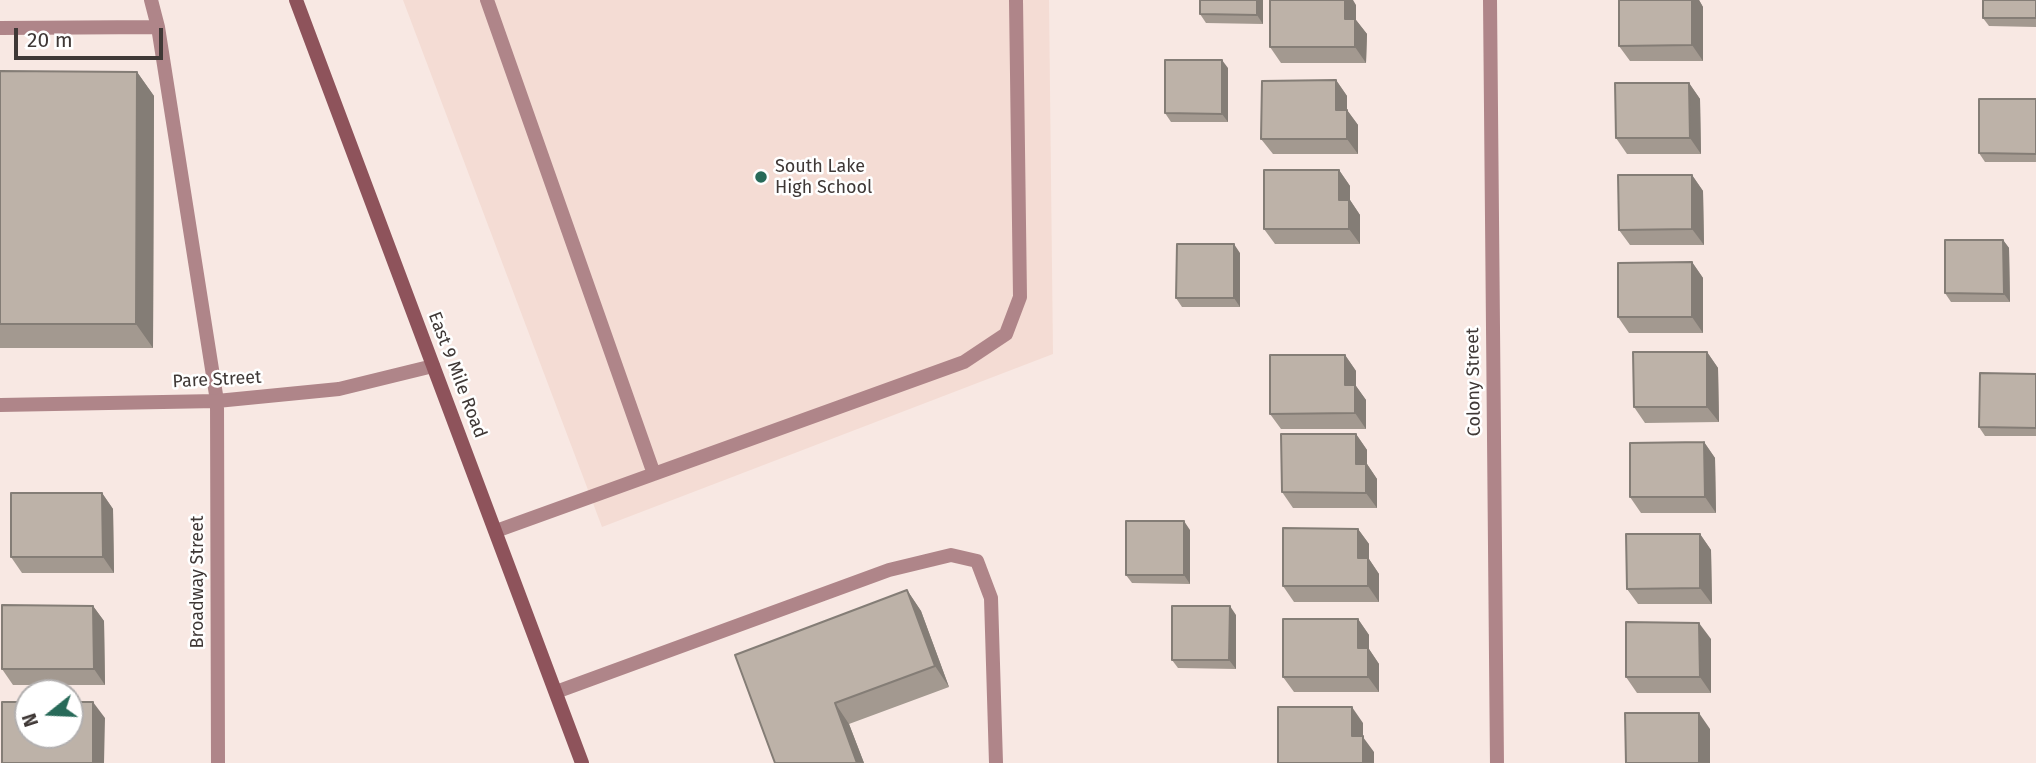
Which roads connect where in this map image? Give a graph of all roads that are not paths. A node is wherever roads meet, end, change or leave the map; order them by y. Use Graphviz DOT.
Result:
graph roads {
  1 [pos="151,0"];
  2 [pos="296,0"];
  3 [pos="487,0"];
  4 [pos="1016,0"];
  5 [pos="1490,0"];
  6 [pos="158,27"];
  7 [pos="0,28"];
  8 [pos="433,366"];
  9 [pos="217,401"];
  10 [pos="0,405"];
  11 [pos="654,474"];
  12 [pos="496,531"];
  13 [pos="556,692"];
  14 [pos="218,763"];
  15 [pos="582,763"];
  16 [pos="996,763"];
  17 [pos="1497,763"];
  1 -- 6 [label="street, Broadway Street"];
  2 -- 8 [label="main road, East 9 Mile Road"];
  3 -- 11 [label="street"];
  4 -- 11 [label="street"];
  5 -- 17 [label="street, Colony Street"];
  6 -- 7 [label="street"];
  6 -- 9 [label="street, Broadway Street"];
  8 -- 9 [label="street, Pare Street"];
  8 -- 12 [label="main road, East 9 Mile Road"];
  9 -- 10 [label="street, Pare Street"];
  9 -- 14 [label="street, Broadway Street"];
  11 -- 12 [label="street"];
  12 -- 13 [label="main road, East 9 Mile Road"];
  13 -- 15 [label="main road, East 9 Mile Road"];
  13 -- 16 [label="street"];
}
